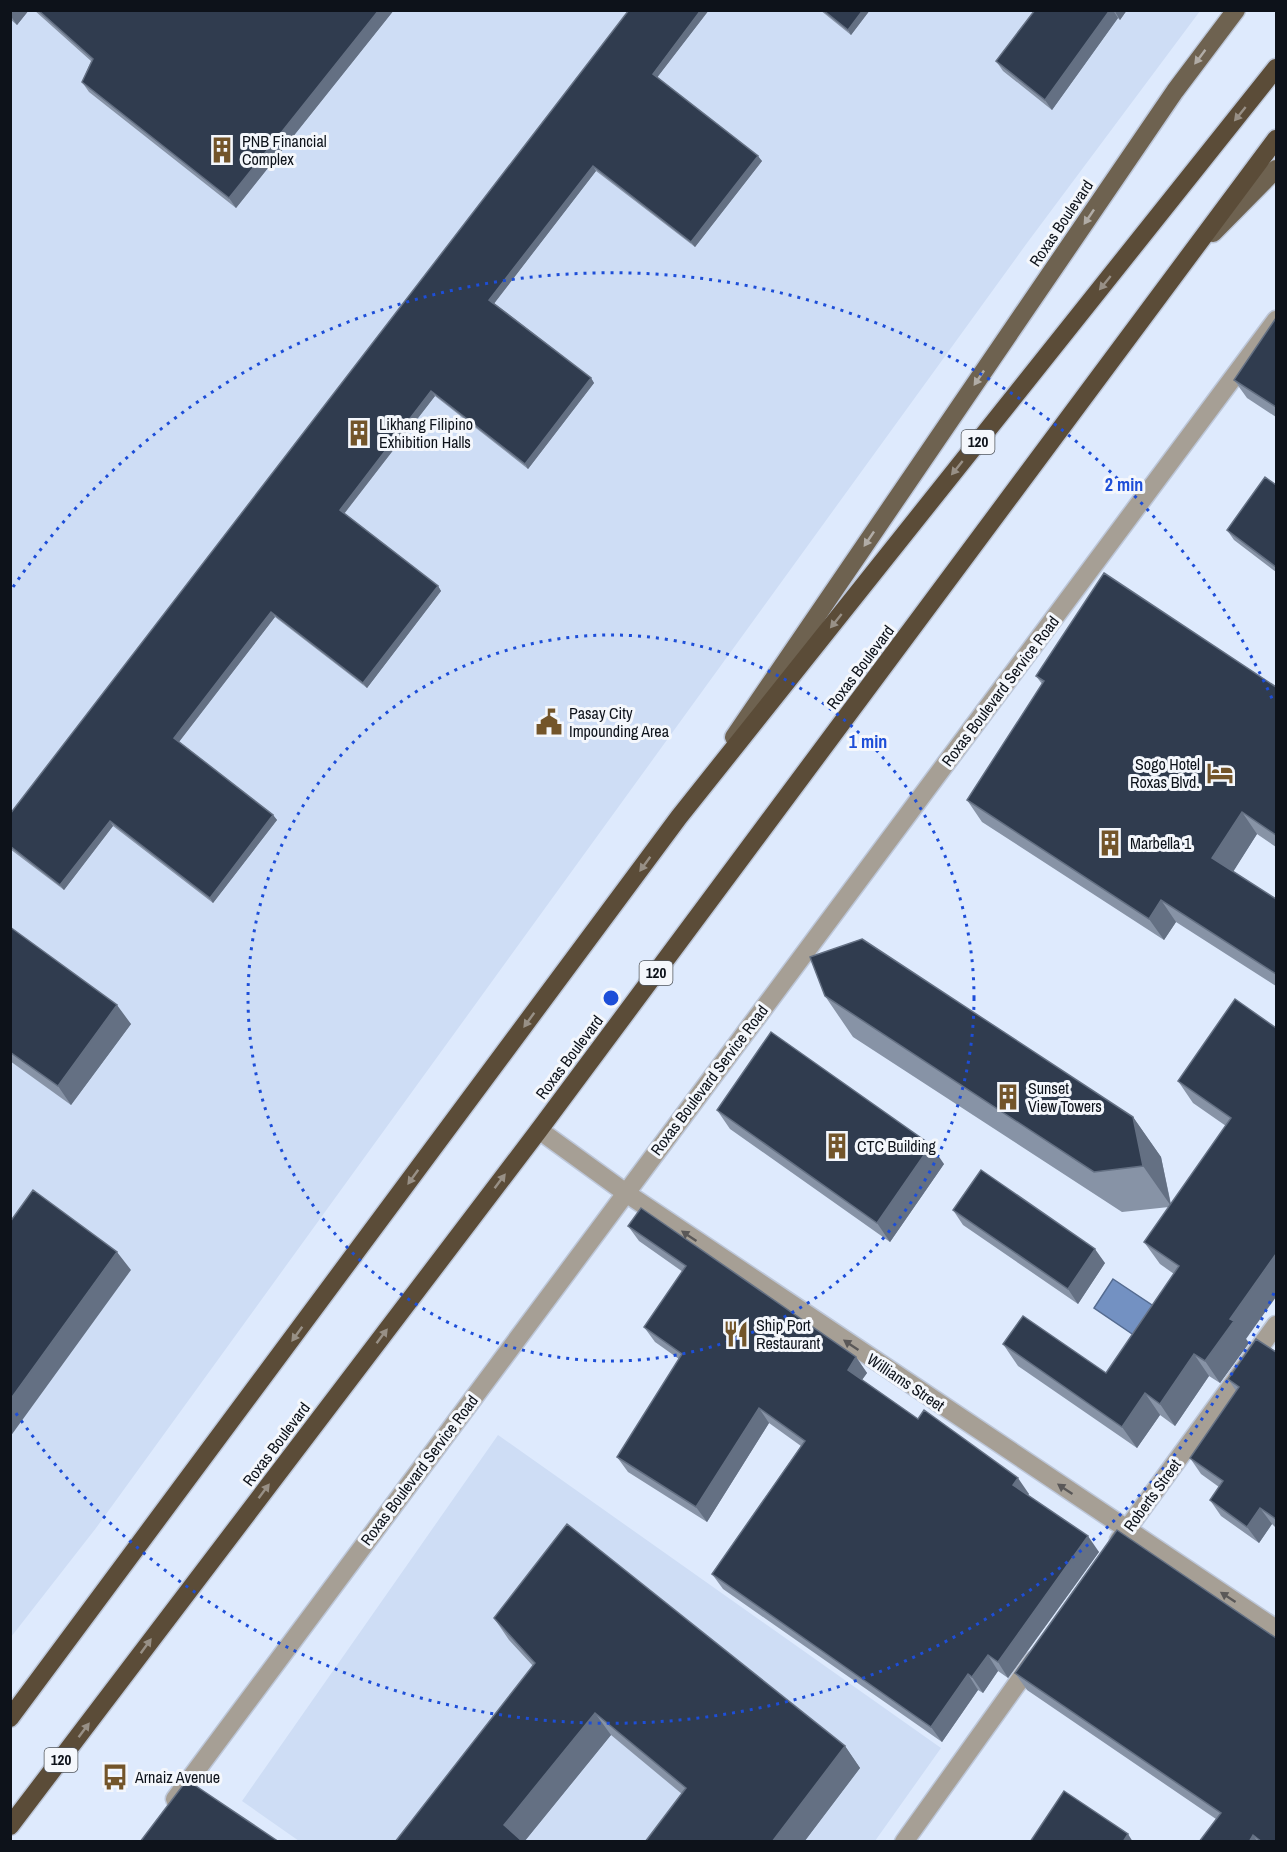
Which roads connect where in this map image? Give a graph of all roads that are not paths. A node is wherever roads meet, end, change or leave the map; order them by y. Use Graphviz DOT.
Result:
graph roads {
  1 [pos="1236,10"];
  2 [pos="1276,68"];
  3 [pos="1276,139"];
  4 [pos="1276,169"];
  5 [pos="1197,249"];
  6 [pos="1276,320"];
  7 [pos="679,817"];
  8 [pos="539,1131"];
  9 [pos="626,1193"];
  10 [pos="1276,1325"];
  11 [pos="1126,1530"];
  12 [pos="1106,1559"];
  13 [pos="1276,1629"];
  14 [pos="1045,1645"];
  15 [pos="10,1718"];
  16 [pos="164,1814"];
  17 [pos="10,1826"];
  18 [pos="904,1842"];
  1 -- 7 [label="main road, Roxas Boulevard, one-way"];
  2 -- 7 [label="highway, Roxas Boulevard / 120, one-way"];
  3 -- 5 [label="highway, Roxas Boulevard / 120"];
  4 -- 5 [label="main road, Roxas Boulevard"];
  5 -- 8 [label="highway, Roxas Boulevard / 120"];
  6 -- 9 [label="street, Roxas Boulevard Service Road"];
  7 -- 15 [label="highway, Roxas Boulevard / 120, one-way"];
  8 -- 9 [label="street, Williams Street"];
  17 -- 8 [label="highway, Roxas Boulevard / 120, one-way"];
  11 -- 9 [label="street, Williams Street, one-way"];
  9 -- 16 [label="street, Roxas Boulevard Service Road"];
  10 -- 11 [label="street, Roberts Street"];
  11 -- 12 [label="street, Roberts Street"];
  13 -- 11 [label="street, Williams Street, one-way"];
  14 -- 18 [label="street"];
}
